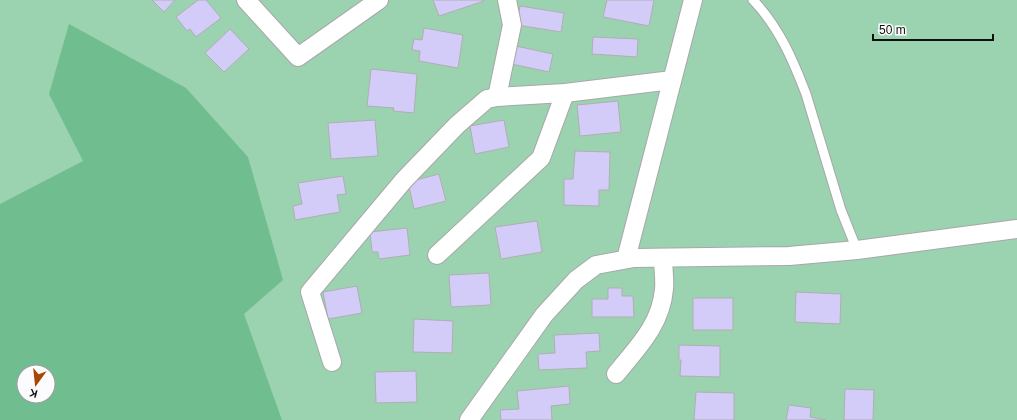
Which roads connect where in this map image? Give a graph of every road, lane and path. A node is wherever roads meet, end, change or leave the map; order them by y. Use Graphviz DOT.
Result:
graph roads {
  1 [pos="246,0"];
  2 [pos="379,0"];
  3 [pos="507,0"];
  4 [pos="693,0"];
  5 [pos="753,0"];
  6 [pos="672,80"];
  7 [pos="565,93"];
  8 [pos="497,97"];
  9 [pos="1017,229"];
  10 [pos="857,250"];
  11 [pos="437,255"];
  12 [pos="663,258"];
  13 [pos="626,259"];
  14 [pos="332,362"];
  15 [pos="616,374"];
  16 [pos="469,420"];
  1 -- 2 [label="street"];
  3 -- 8 [label="street"];
  4 -- 6 [label="street"];
  5 -- 10 [label="lane"];
  6 -- 7 [label="street"];
  6 -- 13 [label="street"];
  7 -- 8 [label="street"];
  7 -- 11 [label="street"];
  8 -- 14 [label="street"];
  9 -- 10 [label="street"];
  10 -- 12 [label="street"];
  12 -- 13 [label="street"];
  12 -- 15 [label="street"];
  13 -- 16 [label="street"];
}
